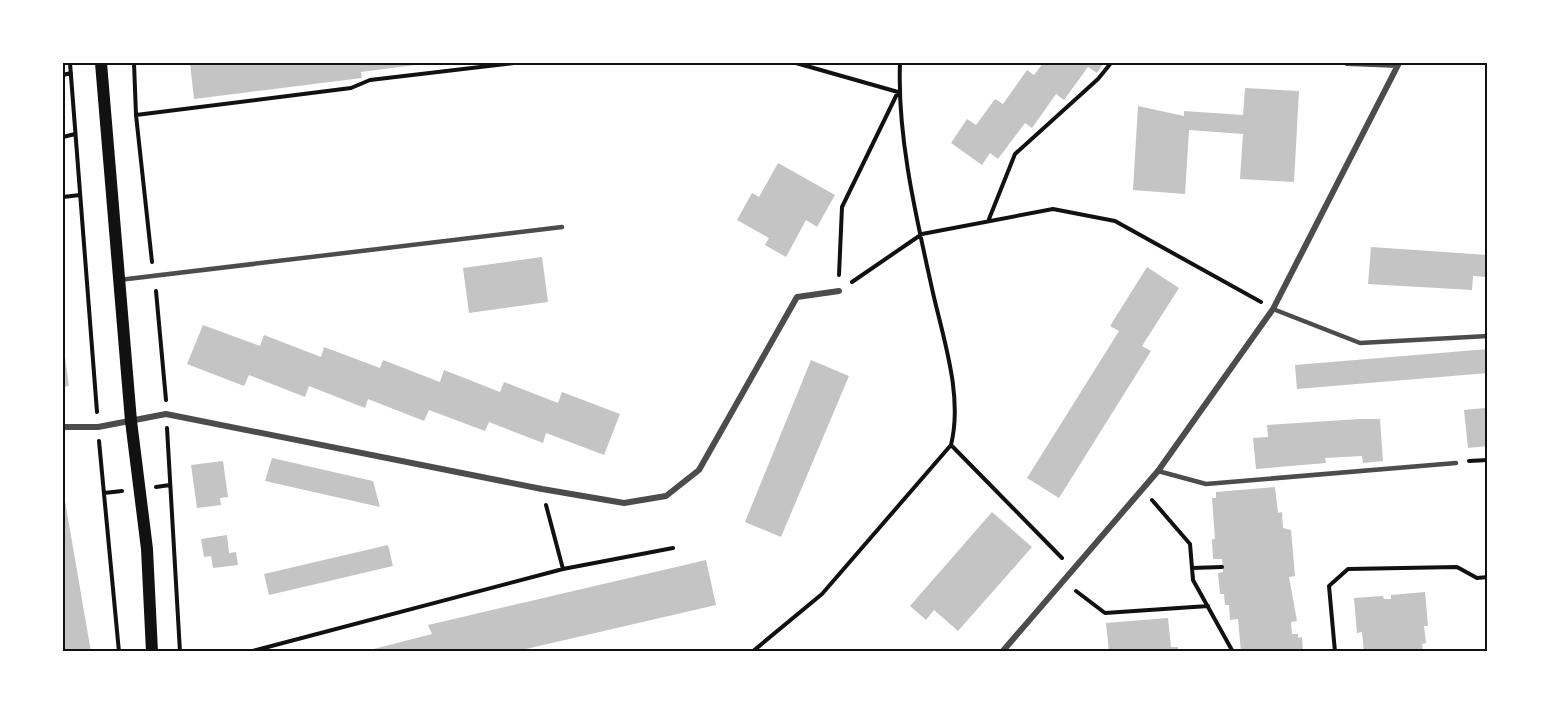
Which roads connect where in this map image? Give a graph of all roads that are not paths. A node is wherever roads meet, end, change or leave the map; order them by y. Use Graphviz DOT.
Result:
graph roads {
  1 [pos="101,63"];
  2 [pos="1347,63"];
  3 [pos="1399,64"];
  4 [pos="562,227"];
  5 [pos="119,280"];
  6 [pos="839,291"];
  7 [pos="1273,309"];
  8 [pos="1488,336"];
  9 [pos="131,421"];
  10 [pos="63,427"];
  11 [pos="1456,463"];
  12 [pos="1158,471"];
  13 [pos="153,652"];
  14 [pos="1002,652"];
  1 -- 5 [label="main road"];
  2 -- 3 [label="street"];
  3 -- 7 [label="street"];
  4 -- 5 [label="lane"];
  5 -- 9 [label="main road"];
  6 -- 9 [label="street"];
  7 -- 8 [label="lane"];
  7 -- 12 [label="street"];
  9 -- 10 [label="street"];
  9 -- 13 [label="main road"];
  11 -- 12 [label="lane"];
  12 -- 14 [label="street"];
}
